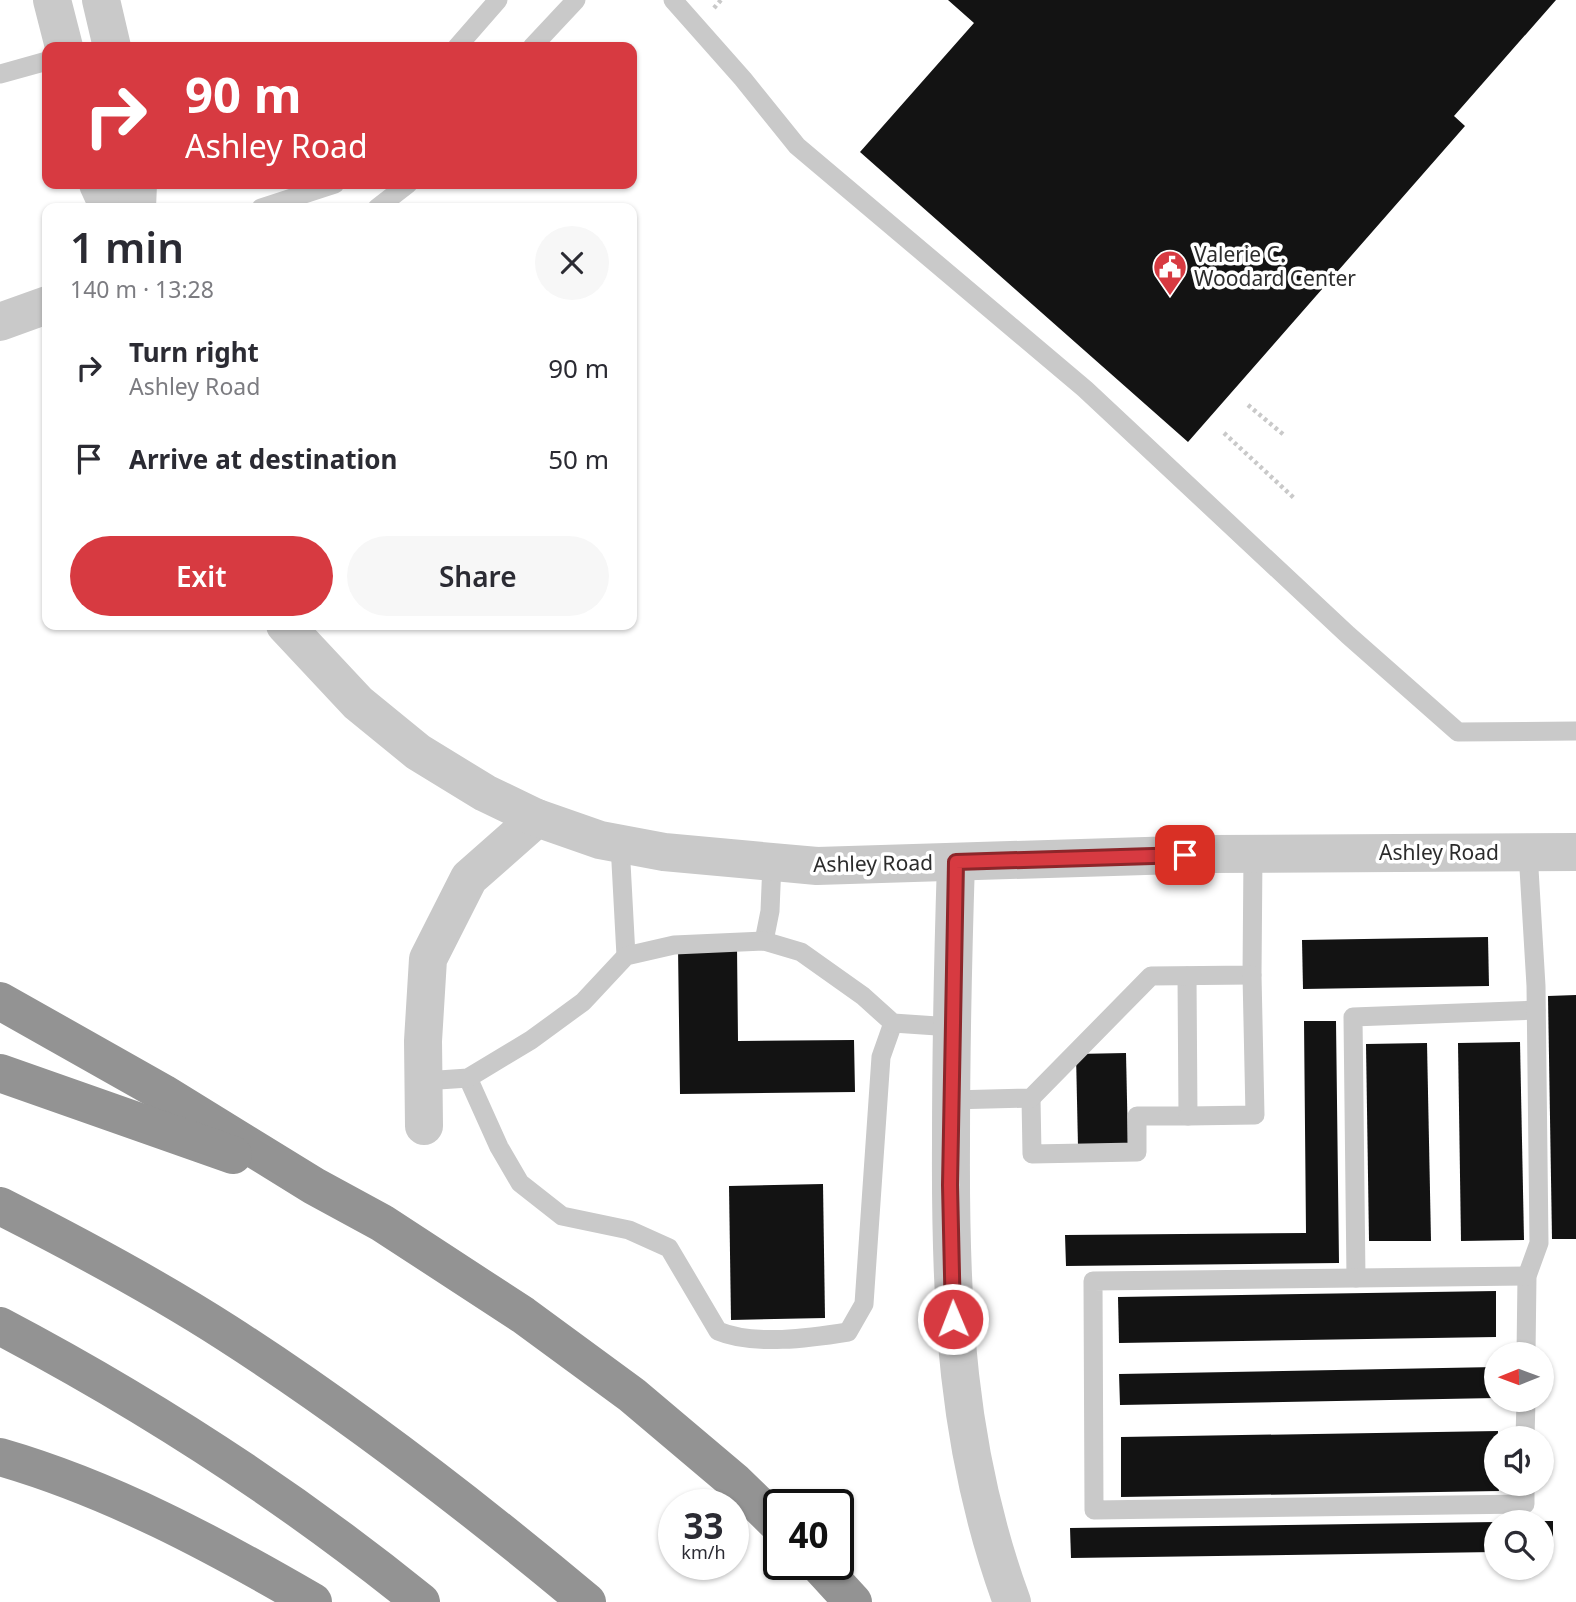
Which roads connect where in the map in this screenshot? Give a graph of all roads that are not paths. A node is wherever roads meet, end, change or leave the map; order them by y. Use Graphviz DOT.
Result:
graph roads {
  1 [pos="52,0"];
  2 [pos="101,0"];
  3 [pos="498,0"];
  4 [pos="576,0"];
  5 [pos="673,0"];
  6 [pos="63,42"];
  7 [pos="111,42"];
  8 [pos="461,42"];
  9 [pos="536,42"];
  10 [pos="42,62"];
  11 [pos="0,74"];
  12 [pos="320,189"];
  13 [pos="402,189"];
  14 [pos="276,203"];
  15 [pos="383,203"];
  16 [pos="42,307"];
  17 [pos="0,322"];
  18 [pos="290,630"];
  19 [pos="1576,731"];
  20 [pos="537,818"];
  21 [pos="620,844"];
  22 [pos="1528,852"];
  23 [pos="1576,852"];
  24 [pos="1252,854"];
  25 [pos="772,862"];
  26 [pos="956,862"];
  27 [pos="764,941"];
  28 [pos="626,957"];
  29 [pos="1187,975"];
  30 [pos="1252,975"];
  31 [pos="0,1001"];
  32 [pos="1536,1010"];
  33 [pos="892,1023"];
  34 [pos="952,1027"];
  35 [pos="0,1073"];
  36 [pos="468,1078"];
  37 [pos="424,1081"];
  38 [pos="1031,1098"];
  39 [pos="951,1100"];
  40 [pos="1188,1116"];
  41 [pos="424,1126"];
  42 [pos="314,1186"];
  43 [pos="0,1206"];
  44 [pos="1527,1276"];
  45 [pos="1356,1278"];
  46 [pos="0,1326"];
  47 [pos="1526,1342"];
  48 [pos="0,1346"];
  49 [pos="145,1408"];
  50 [pos="0,1457"];
  51 [pos="1525,1496"];
  52 [pos="763,1509"];
  53 [pos="833,1580"];
  54 [pos="313,1602"];
  55 [pos="421,1602"];
  56 [pos="587,1602"];
  57 [pos="853,1602"];
  58 [pos="1012,1602"];
  1 -- 6 [label="street"];
  2 -- 7 [label="street"];
  3 -- 8 [label="lane"];
  4 -- 9 [label="lane"];
  5 -- 19 [label="lane"];
  10 -- 11 [label="lane"];
  12 -- 14 [label="lane"];
  13 -- 15 [label="lane"];
  16 -- 17 [label="street"];
  18 -- 20 [label="street, Ashley Road"];
  20 -- 21 [label="street, Ashley Road"];
  20 -- 37 [label="street"];
  21 -- 25 [label="street, Ashley Road"];
  21 -- 28 [label="lane"];
  22 -- 23 [label="street, Ashley Road"];
  22 -- 24 [label="street, Ashley Road"];
  22 -- 32 [label="lane"];
  24 -- 26 [label="street, Ashley Road"];
  24 -- 30 [label="lane"];
  25 -- 26 [label="street, Ashley Road"];
  25 -- 27 [label="lane"];
  26 -- 34 [label="street"];
  27 -- 28 [label="lane"];
  27 -- 33 [label="lane"];
  28 -- 36 [label="lane"];
  29 -- 30 [label="lane"];
  29 -- 38 [label="lane"];
  29 -- 40 [label="lane"];
  30 -- 40 [label="lane"];
  31 -- 42 [label="highway"];
  32 -- 44 [label="lane"];
  32 -- 45 [label="lane"];
  33 -- 34 [label="lane"];
  33 -- 36 [label="lane"];
  34 -- 39 [label="street"];
  35 -- 42 [label="highway"];
  36 -- 37 [label="lane"];
  37 -- 41 [label="street"];
  38 -- 39 [label="lane"];
  38 -- 40 [label="lane"];
  39 -- 58 [label="street"];
  42 -- 52 [label="highway"];
  43 -- 56 [label="highway"];
  44 -- 45 [label="lane"];
  44 -- 47 [label="lane"];
  45 -- 51 [label="lane"];
  46 -- 49 [label="highway"];
  48 -- 49 [label="highway"];
  49 -- 55 [label="highway"];
  50 -- 54 [label="highway"];
  53 -- 57 [label="highway"];
}
